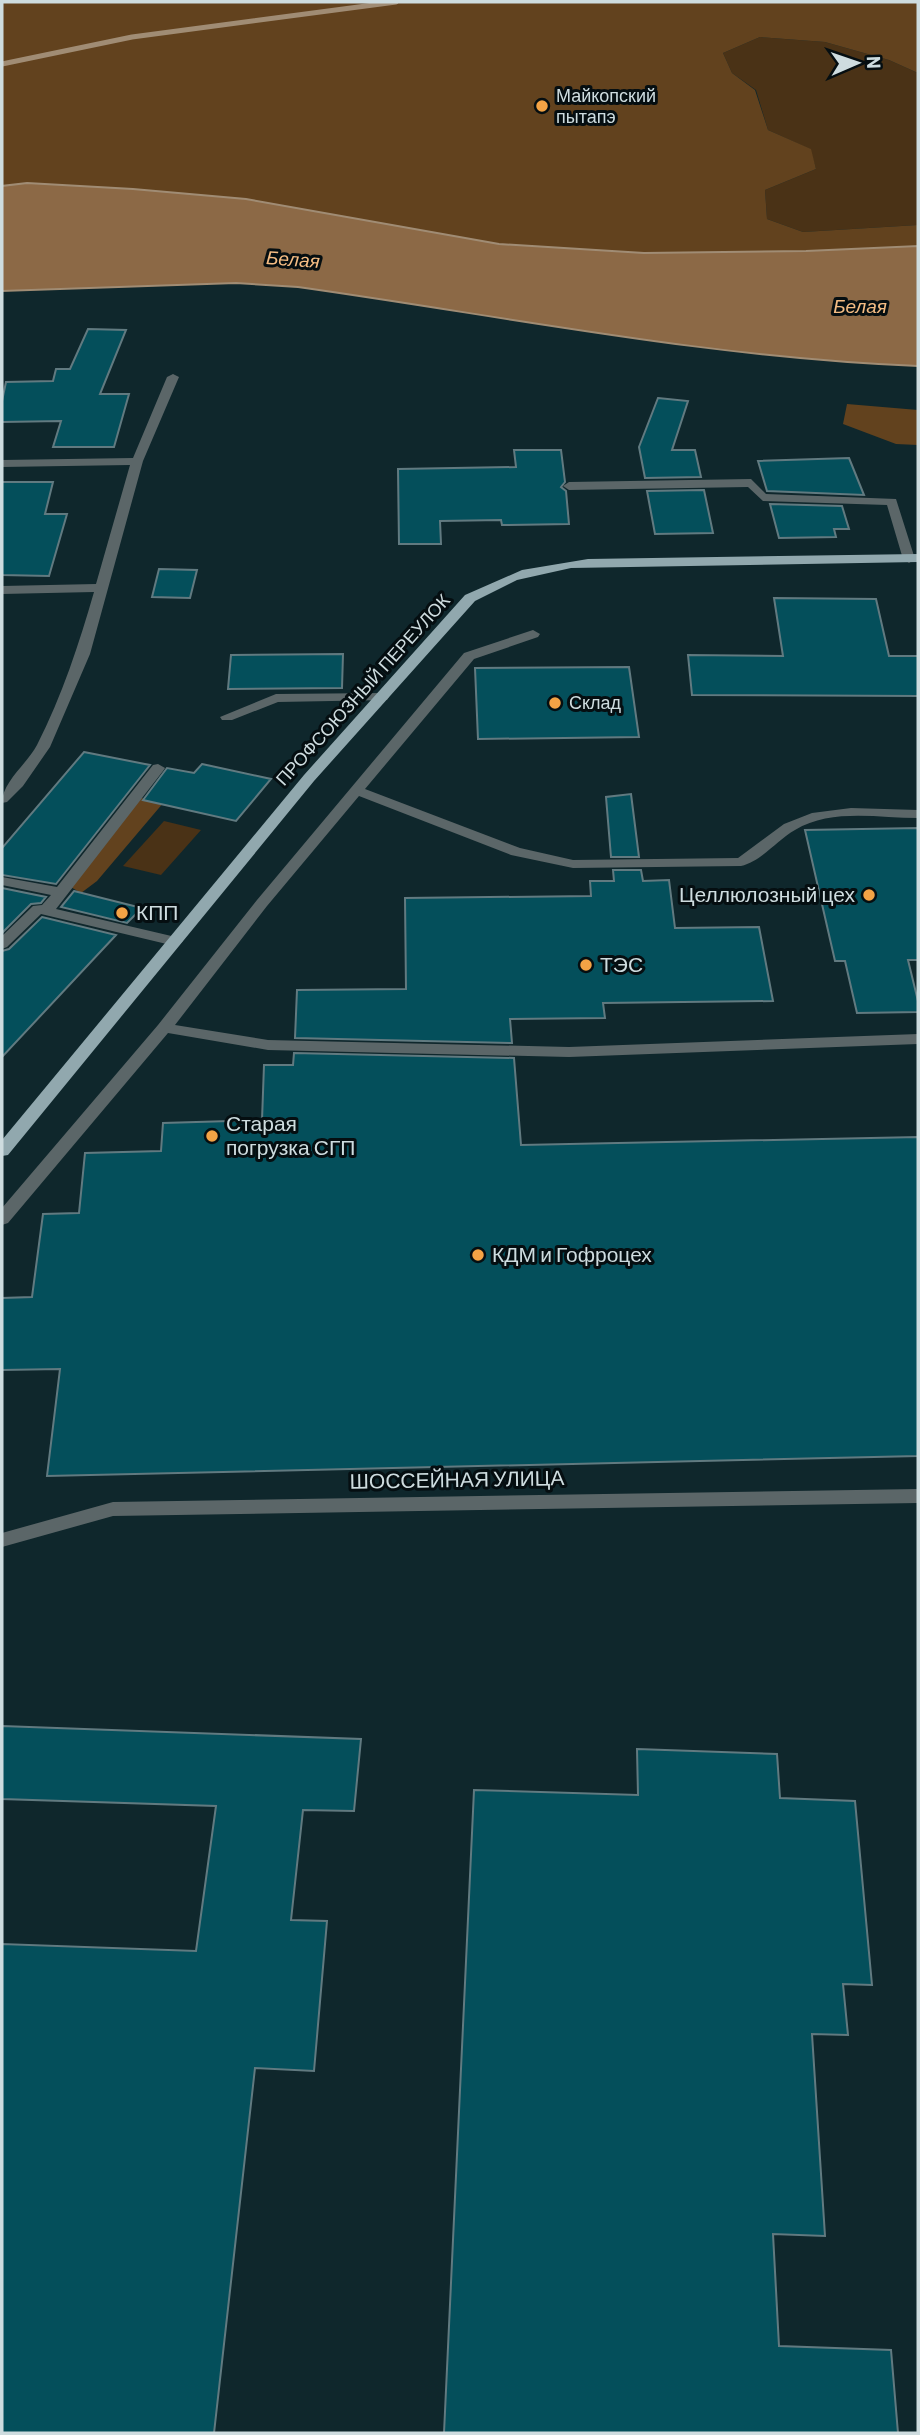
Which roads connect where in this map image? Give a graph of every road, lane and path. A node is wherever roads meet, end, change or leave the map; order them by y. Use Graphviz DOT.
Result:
graph roads {
  1 [pos="173,377"];
  2 [pos="137,461"];
  3 [pos="2,463"];
  4 [pos="569,486"];
  5 [pos="914,559"];
  6 [pos="103,588"];
  7 [pos="2,590"];
  8 [pos="533,635"];
  9 [pos="382,697"];
  10 [pos="227,716"];
  11 [pos="158,768"];
  12 [pos="356,790"];
  13 [pos="2,799"];
  14 [pos="918,814"];
  15 [pos="2,881"];
  16 [pos="61,892"];
  17 [pos="46,911"];
  18 [pos="175,941"];
  19 [pos="2,944"];
  20 [pos="164,1028"];
  21 [pos="918,1039"];
  22 [pos="2,1151"];
  23 [pos="2,1219"];
  24 [pos="918,1496"];
  25 [pos="2,1540"];
  1 -- 2 [label="street"];
  2 -- 3 [label="street"];
  2 -- 6 [label="street"];
  4 -- 5 [label="street, ПРОФСОЮЗНЫЙ ПЕРЕУЛОК"];
  5 -- 9 [label="main road, ПРОФСОЮЗНЫЙ ПЕРЕУЛОК"];
  6 -- 7 [label="street"];
  6 -- 13 [label="street"];
  8 -- 12 [label="street"];
  9 -- 10 [label="street"];
  9 -- 18 [label="main road, ПРОФСОЮЗНЫЙ ПЕРЕУЛОК"];
  11 -- 16 [label="street"];
  12 -- 14 [label="street"];
  12 -- 20 [label="street"];
  15 -- 16 [label="street"];
  16 -- 17 [label="street"];
  17 -- 18 [label="street"];
  17 -- 19 [label="street"];
  18 -- 22 [label="main road, ПРОФСОЮЗНЫЙ ПЕРЕУЛОК"];
  20 -- 21 [label="street"];
  20 -- 23 [label="street"];
  24 -- 25 [label="street, ШОССЕЙНАЯ УЛИЦА"];
}
